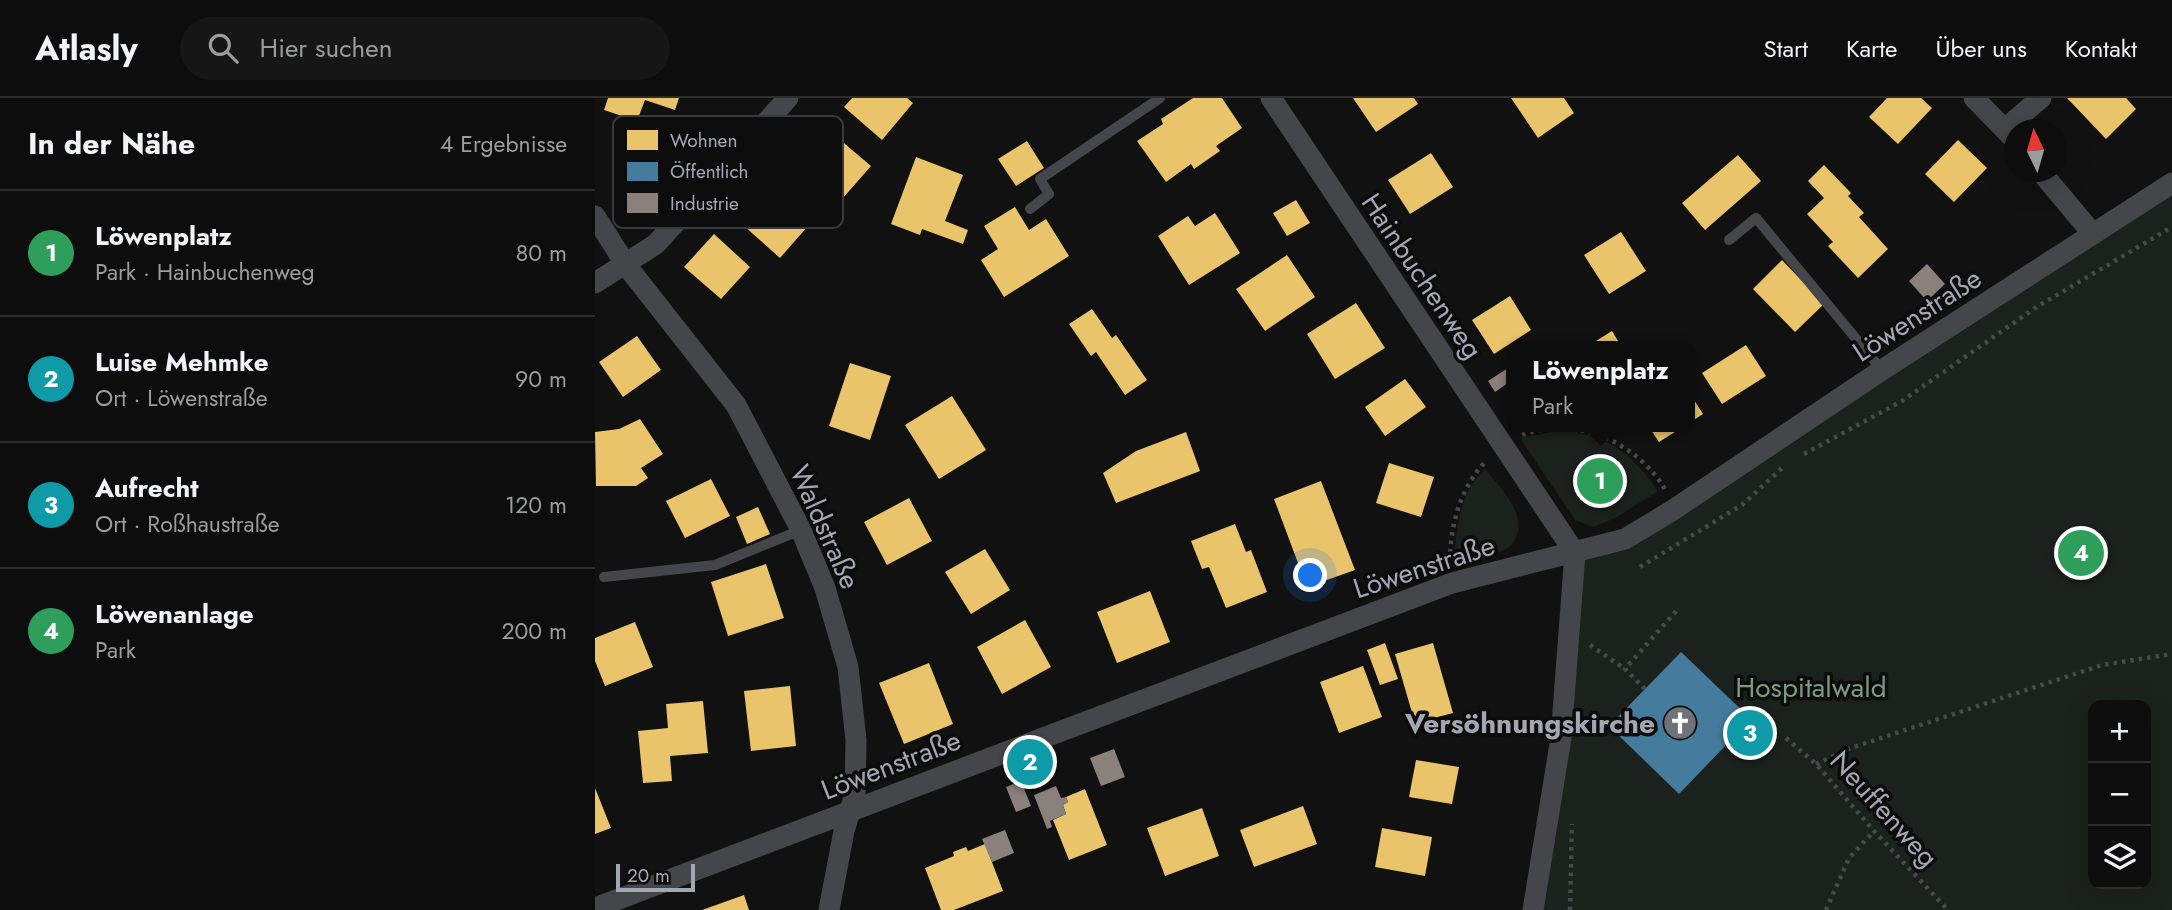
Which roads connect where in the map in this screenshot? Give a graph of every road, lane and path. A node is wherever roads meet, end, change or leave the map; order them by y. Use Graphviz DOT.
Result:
graph roads {
  1 [pos="788,98"];
  2 [pos="1160,98"];
  3 [pos="1271,98"];
  4 [pos="1974,98"];
  5 [pos="2041,98"];
  6 [pos="772,116"];
  7 [pos="2023,119"];
  8 [pos="2004,129"];
  9 [pos="2049,182"];
  10 [pos="2172,184"];
  11 [pos="1030,209"];
  12 [pos="595,216"];
  13 [pos="2172,227"];
  14 [pos="670,228"];
  15 [pos="2093,234"];
  16 [pos="1729,240"];
  17 [pos="626,265"];
  18 [pos="595,283"];
  19 [pos="1882,370"];
  20 [pos="1801,455"];
  21 [pos="1790,461"];
  22 [pos="801,530"];
  23 [pos="1575,553"];
  24 [pos="1640,567"];
  25 [pos="604,577"];
  26 [pos="1678,609"];
  27 [pos="1569,630"];
  28 [pos="2172,654"];
  29 [pos="1625,669"];
  30 [pos="1645,689"];
  31 [pos="1786,738"];
  32 [pos="1816,764"];
  33 [pos="849,811"];
  34 [pos="1874,831"];
  35 [pos="595,908"];
  36 [pos="829,910"];
  37 [pos="1533,910"];
  38 [pos="1826,910"];
  39 [pos="1948,910"];
  1 -- 6 [label="street"];
  2 -- 11 [label="lane"];
  3 -- 23 [label="street, Hainbuchenweg"];
  4 -- 8 [label="street"];
  5 -- 7 [label="street"];
  9 -- 15 [label="street"];
  10 -- 15 [label="street, Löwenstraße"];
  12 -- 17 [label="street, Waldstraße"];
  13 -- 20 [label="path"];
  14 -- 17 [label="street"];
  15 -- 19 [label="street, Löwenstraße"];
  16 -- 19 [label="lane"];
  17 -- 18 [label="street"];
  17 -- 22 [label="street, Waldstraße"];
  19 -- 23 [label="street, Löwenstraße"];
  21 -- 24 [label="path"];
  22 -- 25 [label="lane"];
  22 -- 33 [label="street, Waldstraße"];
  23 -- 27 [label="street"];
  23 -- 33 [label="street, Löwenstraße"];
  26 -- 29 [label="path"];
  27 -- 29 [label="path"];
  27 -- 37 [label="street"];
  28 -- 32 [label="path"];
  29 -- 30 [label="path"];
  31 -- 32 [label="path, Neuffenweg"];
  32 -- 34 [label="path, Neuffenweg"];
  33 -- 35 [label="street, Löwenstraße"];
  33 -- 36 [label="street, Waldstraße"];
  34 -- 38 [label="path"];
  34 -- 39 [label="path, Neuffenweg"];
}
